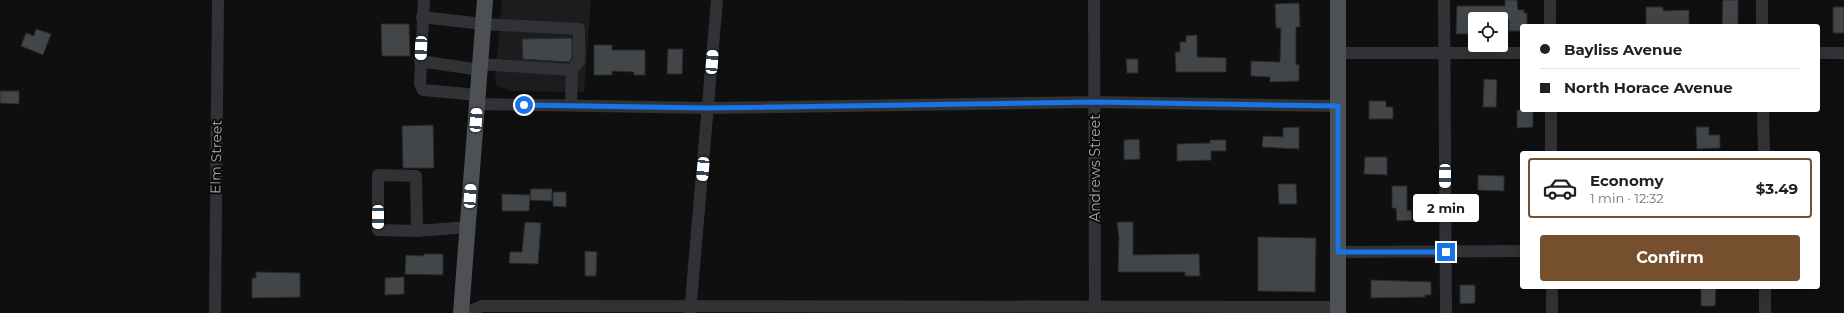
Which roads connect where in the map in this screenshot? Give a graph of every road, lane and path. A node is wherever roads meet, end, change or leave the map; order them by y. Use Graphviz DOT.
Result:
graph roads {
  1 [pos="218,0"];
  2 [pos="424,0"];
  3 [pos="485,0"];
  4 [pos="717,0"];
  5 [pos="1094,0"];
  6 [pos="1338,0"];
  7 [pos="1444,0"];
  8 [pos="1550,0"];
  9 [pos="1762,0"];
  10 [pos="422,17"];
  11 [pos="484,24"];
  12 [pos="1550,24"];
  13 [pos="1762,24"];
  14 [pos="1338,53"];
  15 [pos="1520,53"];
  16 [pos="1820,53"];
  17 [pos="1844,53"];
  18 [pos="1445,54"];
  19 [pos="420,62"];
  20 [pos="480,67"];
  21 [pos="572,70"];
  22 [pos="477,100"];
  23 [pos="1095,102"];
  24 [pos="571,106"];
  25 [pos="1338,106"];
  26 [pos="708,108"];
  27 [pos="1551,112"];
  28 [pos="1763,112"];
  29 [pos="1551,151"];
  30 [pos="1764,151"];
  31 [pos="468,227"];
  32 [pos="417,231"];
  33 [pos="1520,251"];
  34 [pos="1338,252"];
  35 [pos="1446,252"];
  36 [pos="1552,289"];
  37 [pos="1765,289"];
  38 [pos="574,310"];
  39 [pos="690,310"];
  40 [pos="855,310"];
  41 [pos="1095,310"];
  42 [pos="1338,310"];
  43 [pos="215,313"];
  44 [pos="461,313"];
  45 [pos="466,313"];
  46 [pos="1446,313"];
  47 [pos="1552,313"];
  48 [pos="1765,313"];
  1 -- 43 [label="street, Elm Street"];
  2 -- 10 [label="street"];
  3 -- 11 [label="main road"];
  4 -- 26 [label="street"];
  5 -- 23 [label="street, Andrews Street"];
  6 -- 14 [label="main road"];
  7 -- 18 [label="street"];
  8 -- 12 [label="street"];
  9 -- 13 [label="street"];
  10 -- 11 [label="street"];
  10 -- 19 [label="street"];
  11 -- 20 [label="main road"];
  11 -- 21 [label="street"];
  14 -- 18 [label="street"];
  14 -- 25 [label="main road"];
  15 -- 18 [label="street"];
  16 -- 17 [label="street"];
  18 -- 35 [label="street"];
  19 -- 20 [label="street"];
  19 -- 22 [label="street"];
  20 -- 21 [label="street"];
  20 -- 22 [label="main road"];
  21 -- 24 [label="street"];
  22 -- 24 [label="street"];
  22 -- 31 [label="main road"];
  23 -- 25 [label="street"];
  23 -- 26 [label="street"];
  23 -- 41 [label="street, Andrews Street"];
  24 -- 26 [label="street"];
  25 -- 34 [label="main road"];
  26 -- 39 [label="street"];
  27 -- 29 [label="street"];
  28 -- 30 [label="street"];
  31 -- 32 [label="street"];
  31 -- 44 [label="main road"];
  32 -- 32 [label="street"];
  33 -- 35 [label="street"];
  34 -- 35 [label="street"];
  34 -- 42 [label="main road"];
  35 -- 46 [label="street"];
  36 -- 47 [label="street"];
  37 -- 48 [label="street"];
  38 -- 39 [label="street"];
  38 -- 45 [label="street"];
  39 -- 40 [label="street"];
  40 -- 41 [label="street"];
  41 -- 42 [label="street"];
}
